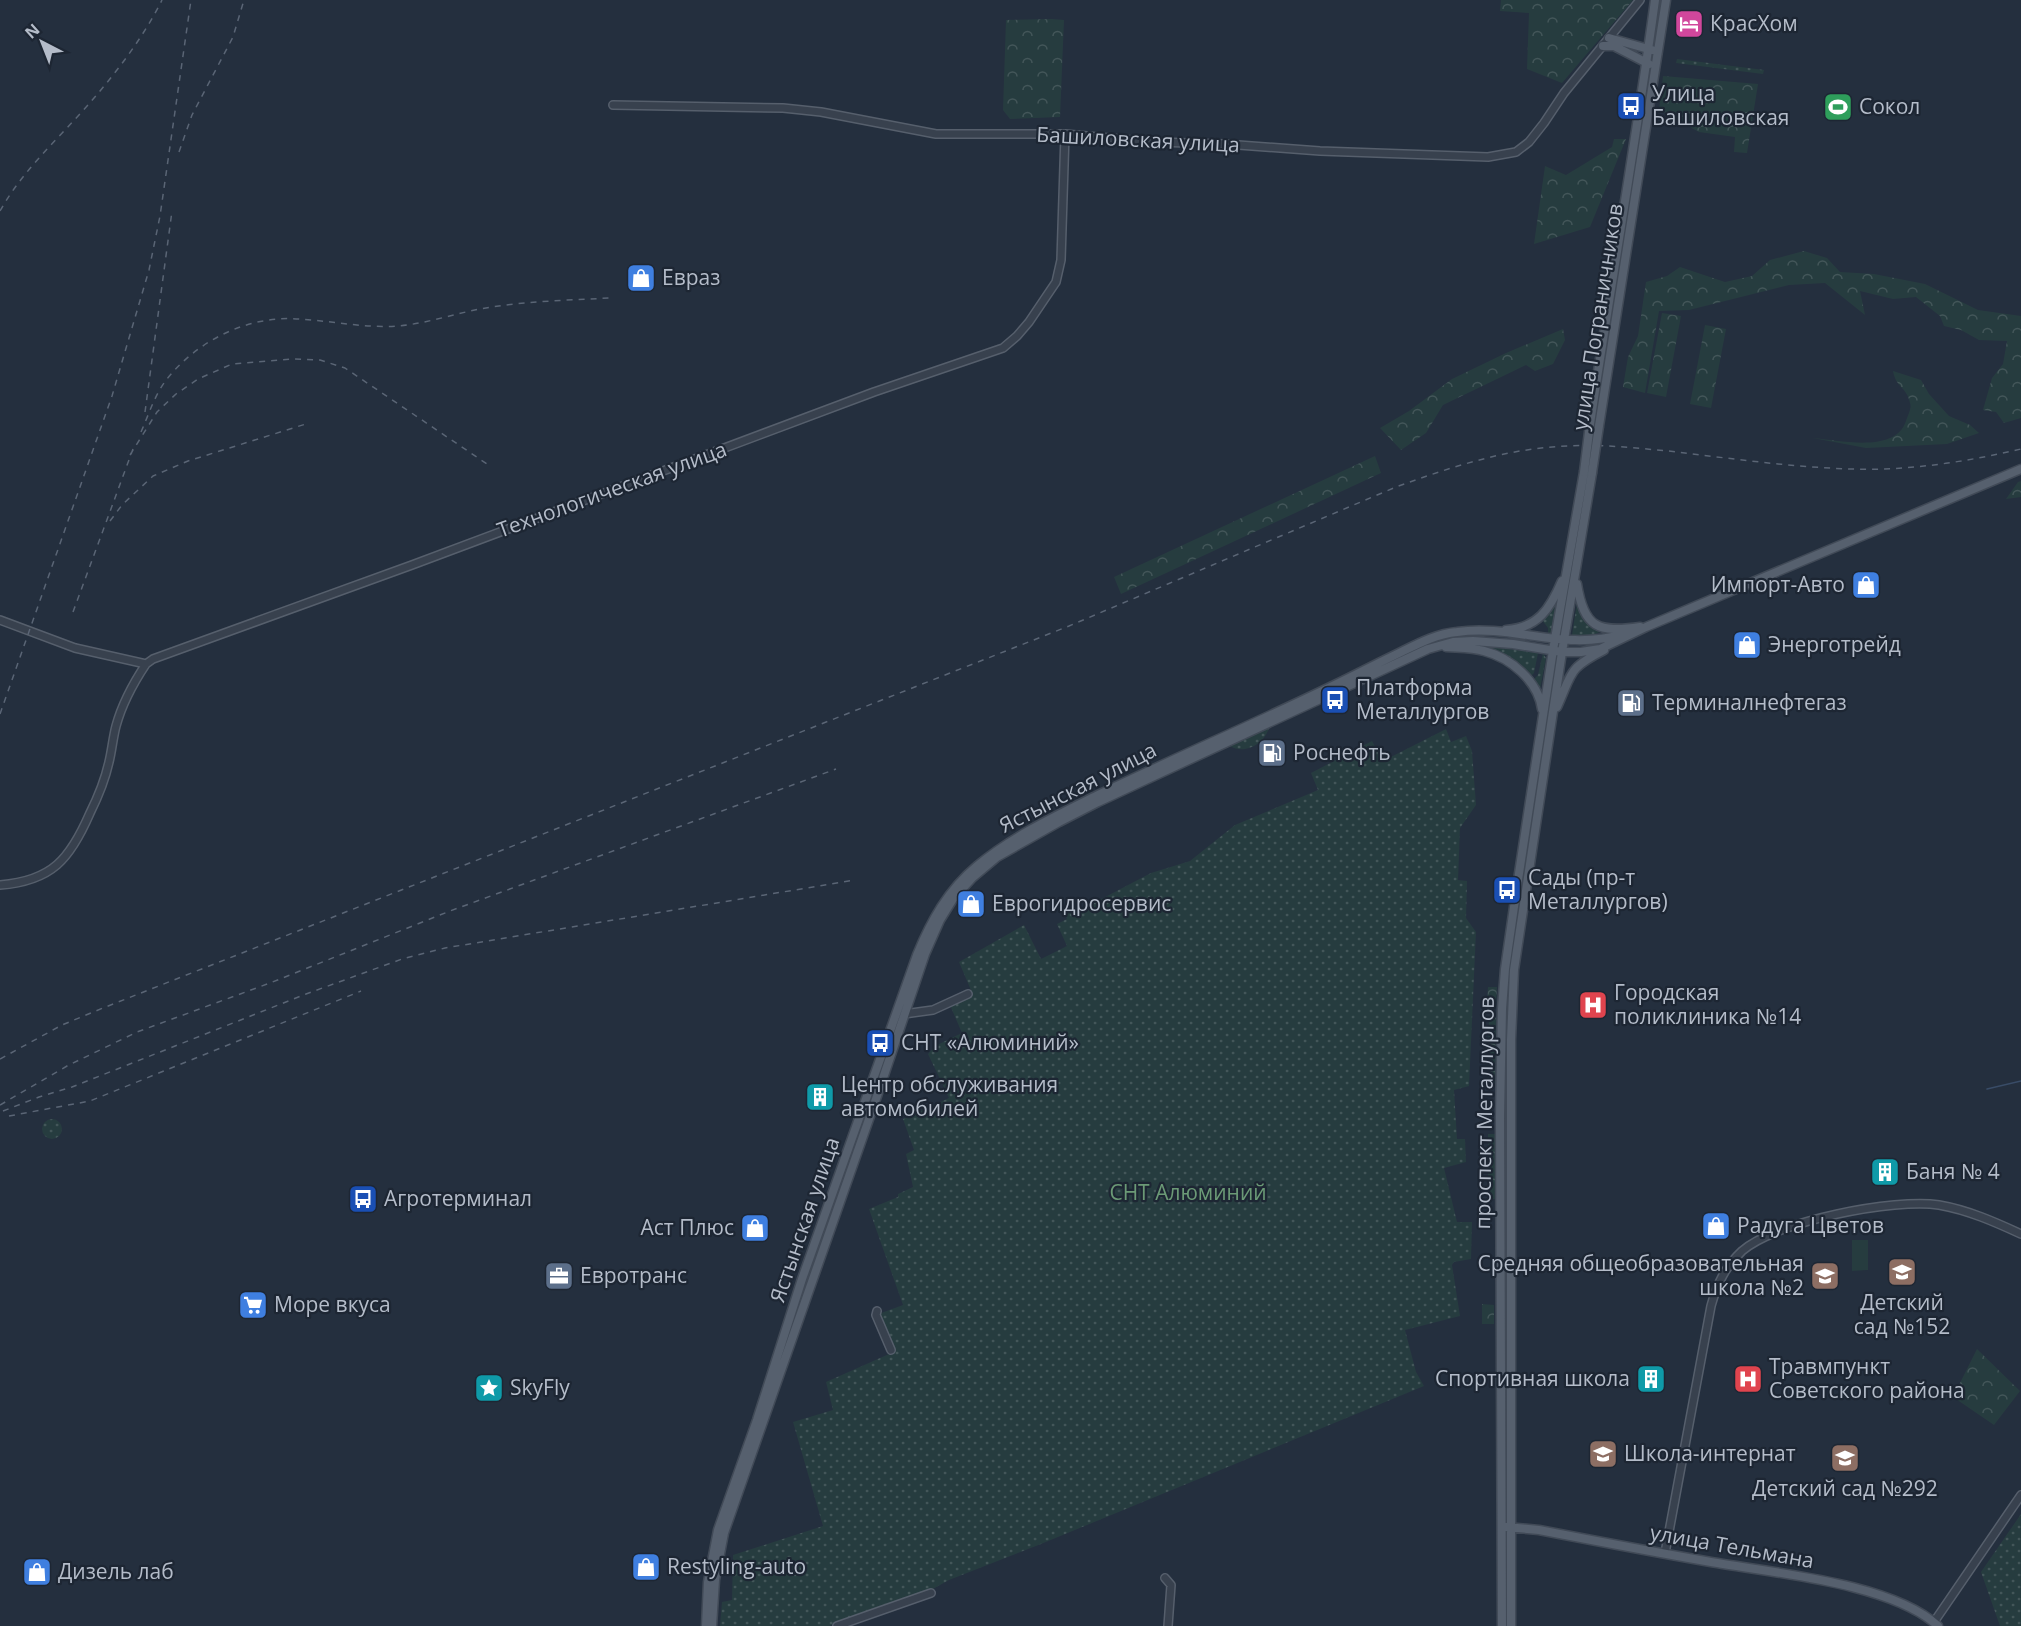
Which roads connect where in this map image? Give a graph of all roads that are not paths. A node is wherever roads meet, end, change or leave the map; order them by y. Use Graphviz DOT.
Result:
graph roads {
  1 [pos="1640,0"];
  2 [pos="1655,0"];
  3 [pos="1666,0"];
  4 [pos="1609,38"];
  5 [pos="1603,46"];
  6 [pos="1653,50"];
  7 [pos="1651,64"];
  8 [pos="613,105"];
  9 [pos="1065,134"];
  10 [pos="2021,469"];
  11 [pos="1588,472"];
  12 [pos="1568,567"];
  13 [pos="1576,575"];
  14 [pos="0,620"];
  15 [pos="1646,627"];
  16 [pos="1490,631"];
  17 [pos="1560,640"];
  18 [pos="1428,649"];
  19 [pos="1558,651"];
  20 [pos="146,664"];
  21 [pos="1543,716"];
  22 [pos="1553,717"];
  23 [pos="0,885"];
  24 [pos="969,994"];
  25 [pos="904,1014"];
  26 [pos="2021,1234"];
  27 [pos="877,1311"];
  28 [pos="891,1350"];
  29 [pos="2021,1495"];
  30 [pos="1507,1527"];
  31 [pos="1665,1553"];
  32 [pos="1165,1578"];
  33 [pos="931,1593"];
  34 [pos="1936,1624"];
  35 [pos="706,1626"];
  36 [pos="712,1626"];
  37 [pos="837,1626"];
  38 [pos="1168,1626"];
  39 [pos="1502,1626"];
  40 [pos="1511,1626"];
  1 -- 4 [label="street, Башиловская улица"];
  2 -- 6 [label="main road, улица Пограничников"];
  3 -- 6 [label="main road, улица Пограничников"];
  4 -- 5 [label="street, Башиловская улица"];
  4 -- 6 [label="main road"];
  5 -- 7 [label="main road"];
  5 -- 9 [label="street, Башиловская улица"];
  6 -- 7 [label="main road, улица Пограничников"];
  7 -- 11 [label="main road, улица Пограничников, bridge"];
  8 -- 9 [label="street, Башиловская улица"];
  9 -- 20 [label="street, Технологическая улица"];
  10 -- 15 [label="main road"];
  11 -- 12 [label="main road, улица Пограничников"];
  11 -- 13 [label="main road, улица Пограничников"];
  12 -- 16 [label="main road"];
  12 -- 17 [label="main road, улица Пограничников"];
  13 -- 15 [label="main road"];
  13 -- 17 [label="main road, улица Пограничников"];
  14 -- 20 [label="street"];
  15 -- 17 [label="main road, Ястынская улица"];
  15 -- 19 [label="main road, Ястынская улица"];
  15 -- 22 [label="main road"];
  16 -- 17 [label="main road, Ястынская улица"];
  16 -- 35 [label="main road, Ястынская улица"];
  17 -- 19 [label="main road, проспект Металлургов"];
  18 -- 19 [label="main road, Ястынская улица"];
  18 -- 21 [label="main road"];
  18 -- 25 [label="main road, Ястынская улица"];
  19 -- 21 [label="main road, проспект Металлургов"];
  19 -- 22 [label="main road, проспект Металлургов"];
  20 -- 23 [label="street"];
  21 -- 30 [label="main road, проспект Металлургов"];
  22 -- 30 [label="main road, проспект Металлургов"];
  24 -- 25 [label="street"];
  25 -- 36 [label="main road, Ястынская улица"];
  26 -- 31 [label="street"];
  27 -- 28 [label="street"];
  29 -- 34 [label="street"];
  30 -- 31 [label="main road, улица Тельмана"];
  30 -- 39 [label="main road, проспект Металлургов"];
  30 -- 40 [label="main road, проспект Металлургов"];
  31 -- 34 [label="main road, улица Тельмана"];
  32 -- 38 [label="street"];
  33 -- 37 [label="street"];
}
